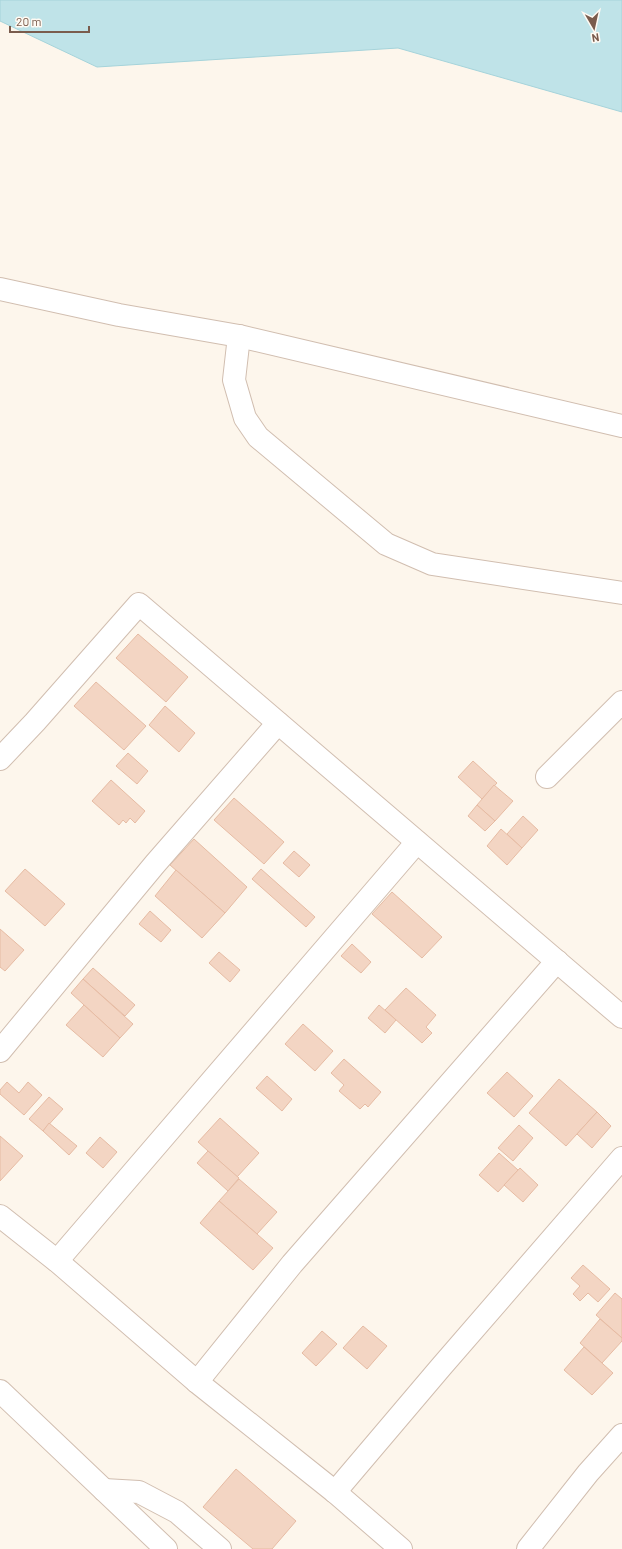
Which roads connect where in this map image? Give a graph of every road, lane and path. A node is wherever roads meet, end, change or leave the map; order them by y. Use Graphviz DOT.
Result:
graph roads {
  1 [pos="0,289"];
  2 [pos="239,336"];
  3 [pos="622,426"];
  4 [pos="622,593"];
  5 [pos="622,702"];
  6 [pos="278,723"];
  7 [pos="0,759"];
  8 [pos="547,777"];
  9 [pos="417,842"];
  10 [pos="557,961"];
  11 [pos="622,1017"];
  12 [pos="0,1051"];
  13 [pos="622,1158"];
  14 [pos="0,1216"];
  15 [pos="57,1261"];
  16 [pos="197,1382"];
  17 [pos="0,1391"];
  18 [pos="622,1435"];
  19 [pos="104,1490"];
  20 [pos="336,1492"];
  21 [pos="166,1549"];
  22 [pos="220,1549"];
  23 [pos="400,1549"];
  24 [pos="528,1549"];
  1 -- 2 [label="street"];
  2 -- 3 [label="street"];
  2 -- 4 [label="street"];
  5 -- 8 [label="street"];
  6 -- 7 [label="street"];
  6 -- 9 [label="street"];
  6 -- 12 [label="street"];
  9 -- 10 [label="street"];
  9 -- 15 [label="street"];
  10 -- 11 [label="street"];
  10 -- 16 [label="street"];
  13 -- 20 [label="street"];
  14 -- 15 [label="street"];
  15 -- 16 [label="street"];
  16 -- 20 [label="street"];
  17 -- 19 [label="street"];
  18 -- 24 [label="street"];
  19 -- 21 [label="street"];
  19 -- 22 [label="street"];
  20 -- 23 [label="street"];
}
